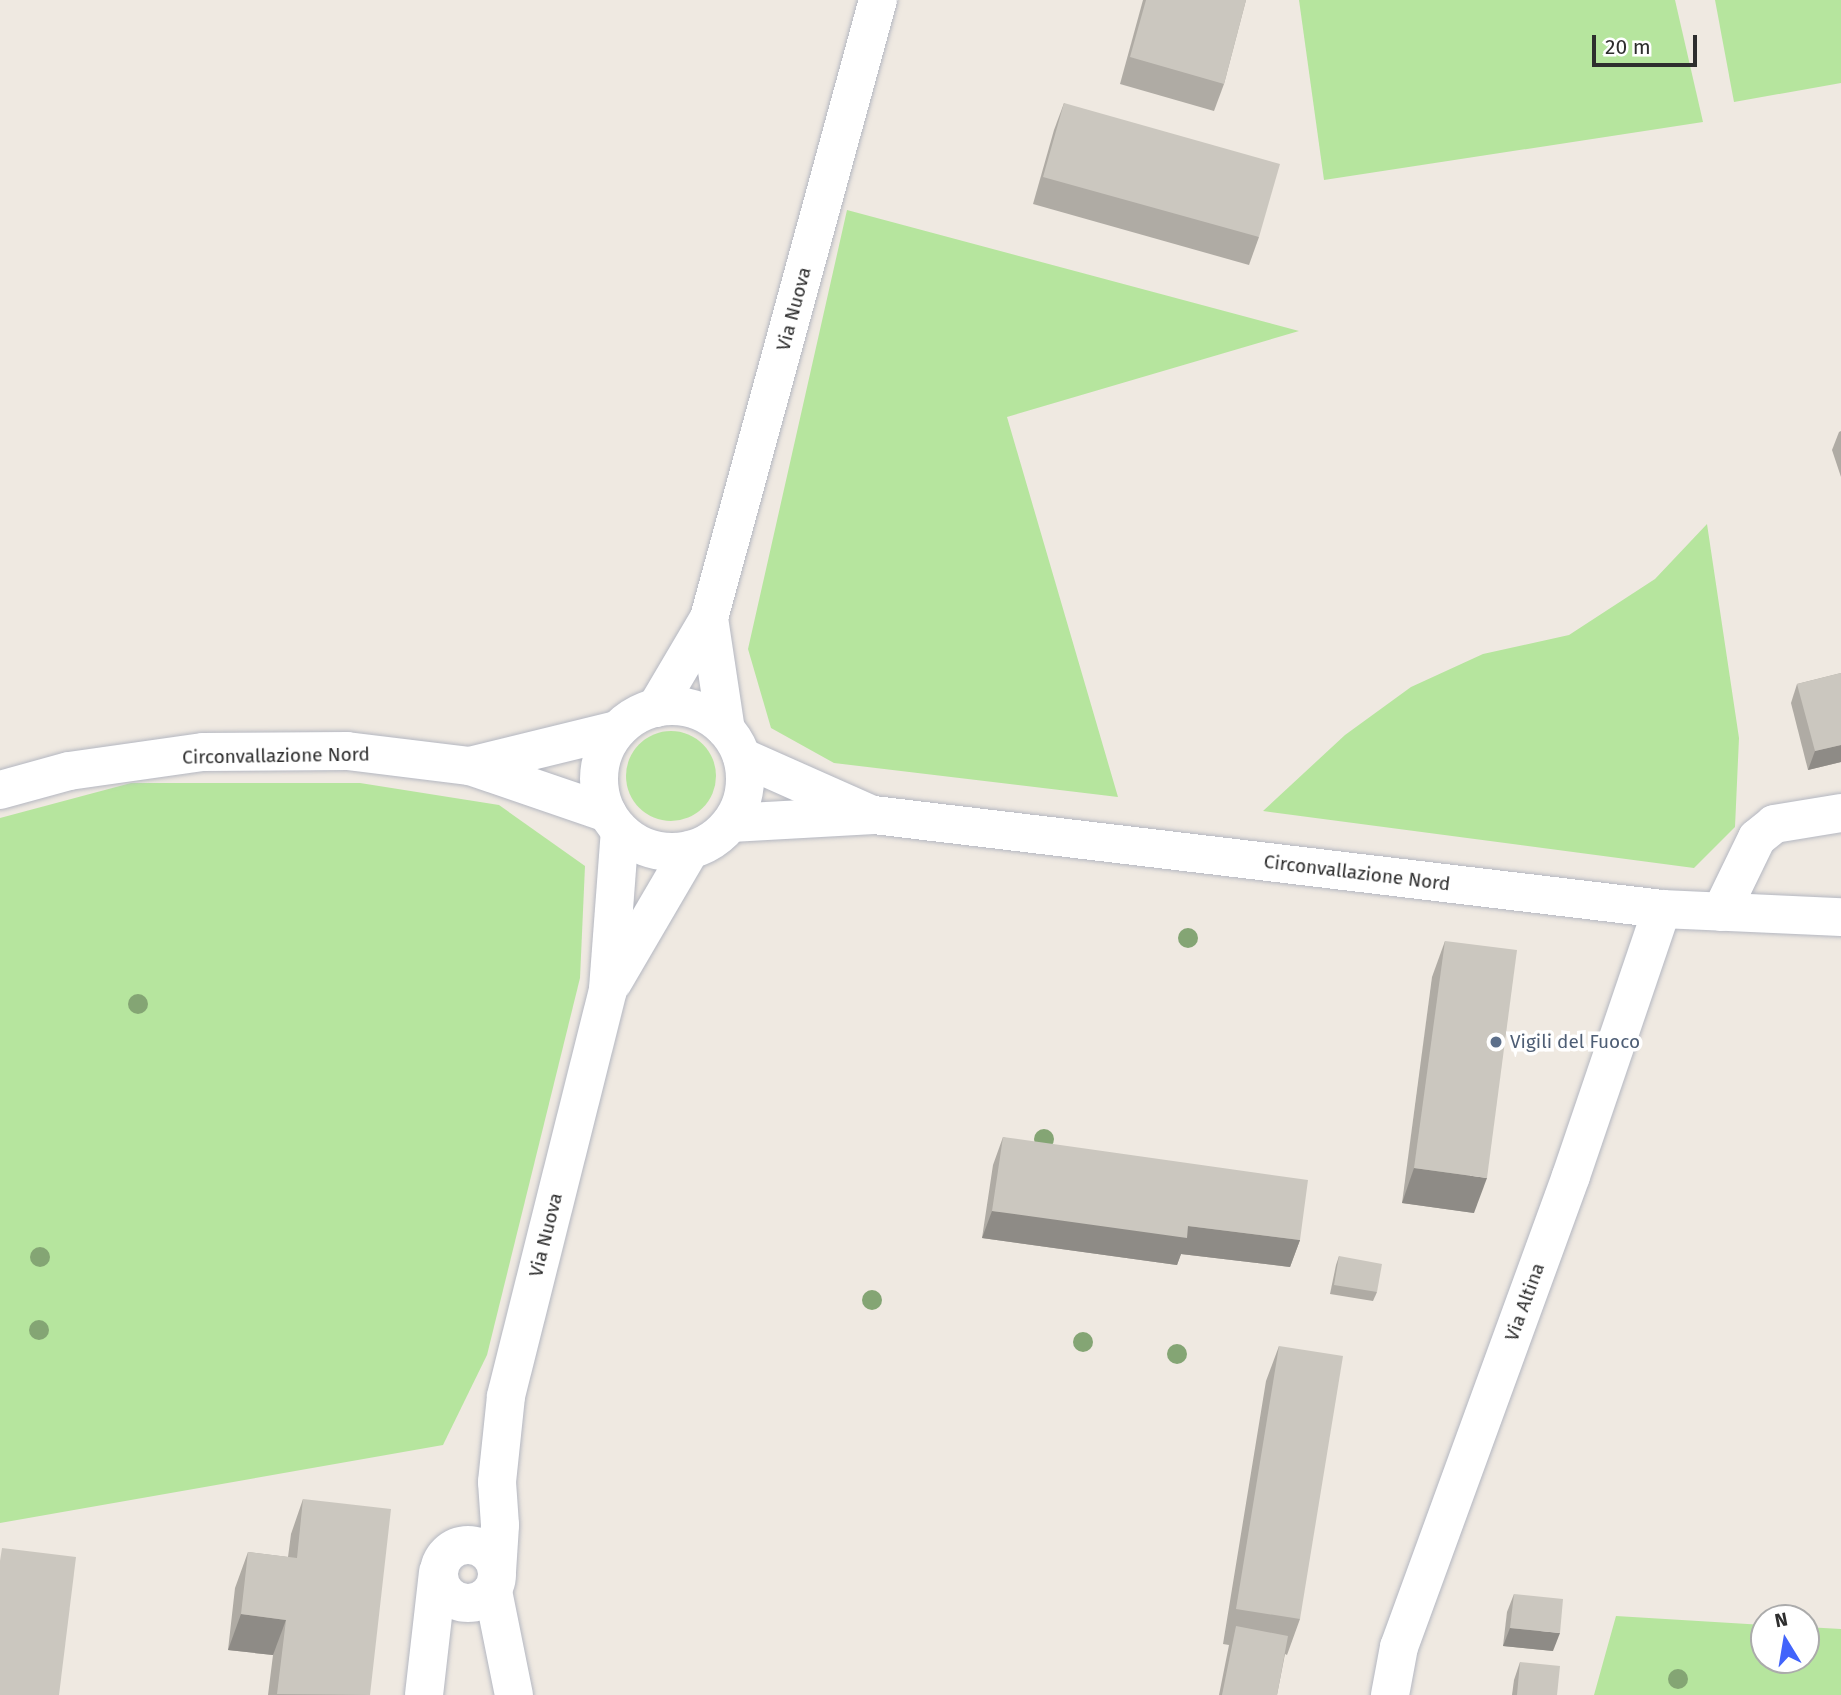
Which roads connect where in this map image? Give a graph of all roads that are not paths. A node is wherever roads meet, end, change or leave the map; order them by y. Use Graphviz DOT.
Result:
graph roads {
  1 [pos="878,0"];
  2 [pos="709,618"];
  3 [pos="656,708"];
  4 [pos="617,730"];
  5 [pos="734,743"];
  6 [pos="470,765"];
  7 [pos="0,790"];
  8 [pos="1841,813"];
  9 [pos="874,815"];
  10 [pos="614,822"];
  11 [pos="731,823"];
  12 [pos="691,850"];
  13 [pos="1662,909"];
  14 [pos="1721,912"];
  15 [pos="1841,917"];
  16 [pos="608,989"];
  17 [pos="497,1482"];
  18 [pos="451,1558"];
  19 [pos="487,1589"];
  20 [pos="432,1651"];
  21 [pos="424,1695"];
  22 [pos="514,1695"];
  23 [pos="1390,1695"];
  1 -- 2 [label="street, Via Nuova"];
  2 -- 3 [label="street, Via Nuova"];
  2 -- 5 [label="street, Via Nuova"];
  3 -- 4 [label="street"];
  3 -- 5 [label="street"];
  4 -- 6 [label="street, Circonvallazione Nord"];
  4 -- 10 [label="street"];
  5 -- 9 [label="street, Circonvallazione Nord"];
  5 -- 11 [label="street"];
  6 -- 7 [label="street, Circonvallazione Nord"];
  6 -- 10 [label="street, Circonvallazione Nord"];
  8 -- 14 [label="street"];
  9 -- 11 [label="street, Circonvallazione Nord"];
  9 -- 13 [label="street, Circonvallazione Nord"];
  10 -- 12 [label="street"];
  10 -- 16 [label="street, Via Nuova"];
  11 -- 12 [label="street"];
  12 -- 16 [label="street, Via Nuova"];
  13 -- 14 [label="street, Circonvallazione Nord"];
  13 -- 23 [label="street, Via Altina"];
  14 -- 15 [label="street, Circonvallazione Nord"];
  16 -- 17 [label="street, Via Nuova"];
  17 -- 18 [label="street, Via Nuova"];
  17 -- 19 [label="street, Via Nuova"];
  18 -- 19 [label="street"];
  18 -- 19 [label="street"];
  18 -- 20 [label="street"];
  19 -- 20 [label="street"];
  19 -- 22 [label="street, Via Nuova"];
  20 -- 21 [label="street"];
}
